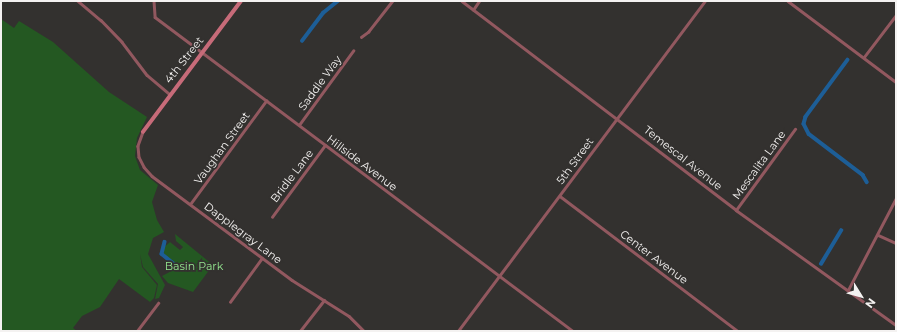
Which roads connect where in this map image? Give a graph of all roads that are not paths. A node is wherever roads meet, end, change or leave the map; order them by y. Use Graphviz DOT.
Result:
graph roads {
  1 [pos="78,1"];
  2 [pos="154,1"];
  3 [pos="241,1"];
  4 [pos="392,1"];
  5 [pos="462,1"];
  6 [pos="479,1"];
  7 [pos="705,1"];
  8 [pos="788,1"];
  9 [pos="473,10"];
  10 [pos="896,15"];
  11 [pos="361,37"];
  12 [pos="353,51"];
  13 [pos="202,52"];
  14 [pos="864,58"];
  15 [pos="896,82"];
  16 [pos="170,94"];
  17 [pos="266,101"];
  18 [pos="617,118"];
  19 [pos="299,125"];
  20 [pos="795,129"];
  21 [pos="143,132"];
  22 [pos="325,145"];
  23 [pos="560,196"];
  24 [pos="896,198"];
  25 [pos="191,203"];
  26 [pos="736,210"];
  27 [pos="272,217"];
  28 [pos="878,234"];
  29 [pos="896,243"];
  30 [pos="262,258"];
  31 [pos="500,276"];
  32 [pos="848,290"];
  33 [pos="324,300"];
  34 [pos="230,302"];
  35 [pos="158,303"];
  36 [pos="896,325"];
  37 [pos="139,330"];
  38 [pos="300,331"];
  39 [pos="364,331"];
  40 [pos="458,331"];
  41 [pos="573,331"];
  42 [pos="738,331"];
  1 -- 16 [label="street"];
  2 -- 13 [label="street, Hillside Avenue"];
  3 -- 13 [label="street, 4th Street"];
  4 -- 11 [label="street"];
  5 -- 9 [label="street, Temescal Avenue"];
  6 -- 9 [label="street"];
  7 -- 18 [label="street, 5th Street"];
  8 -- 14 [label="street"];
  9 -- 18 [label="street, Temescal Avenue"];
  10 -- 14 [label="street"];
  12 -- 19 [label="street, Saddle Way"];
  13 -- 16 [label="street, 4th Street"];
  13 -- 17 [label="street, Hillside Avenue"];
  14 -- 15 [label="street"];
  16 -- 21 [label="street, 4th Street"];
  17 -- 19 [label="street, Hillside Avenue"];
  17 -- 25 [label="street, Vaughan Street"];
  18 -- 23 [label="street, 5th Street"];
  18 -- 26 [label="street, Temescal Avenue"];
  19 -- 22 [label="street, Hillside Avenue"];
  20 -- 26 [label="street, Mescalita Lane"];
  21 -- 25 [label="street, Dapplegray Lane"];
  22 -- 27 [label="street, Bridle Lane"];
  22 -- 31 [label="street, Hillside Avenue"];
  23 -- 31 [label="street, 5th Street"];
  23 -- 42 [label="street, Center Avenue"];
  24 -- 28 [label="street"];
  25 -- 30 [label="street, Dapplegray Lane"];
  26 -- 32 [label="street, Temescal Avenue"];
  28 -- 29 [label="street"];
  28 -- 32 [label="street"];
  30 -- 33 [label="street, Dapplegray Lane"];
  30 -- 34 [label="street"];
  31 -- 40 [label="street, 5th Street"];
  31 -- 41 [label="street, Hillside Avenue"];
  32 -- 36 [label="street, Temescal Avenue"];
  33 -- 38 [label="street"];
  33 -- 39 [label="street, Dapplegray Lane"];
  35 -- 37 [label="street"];
}
